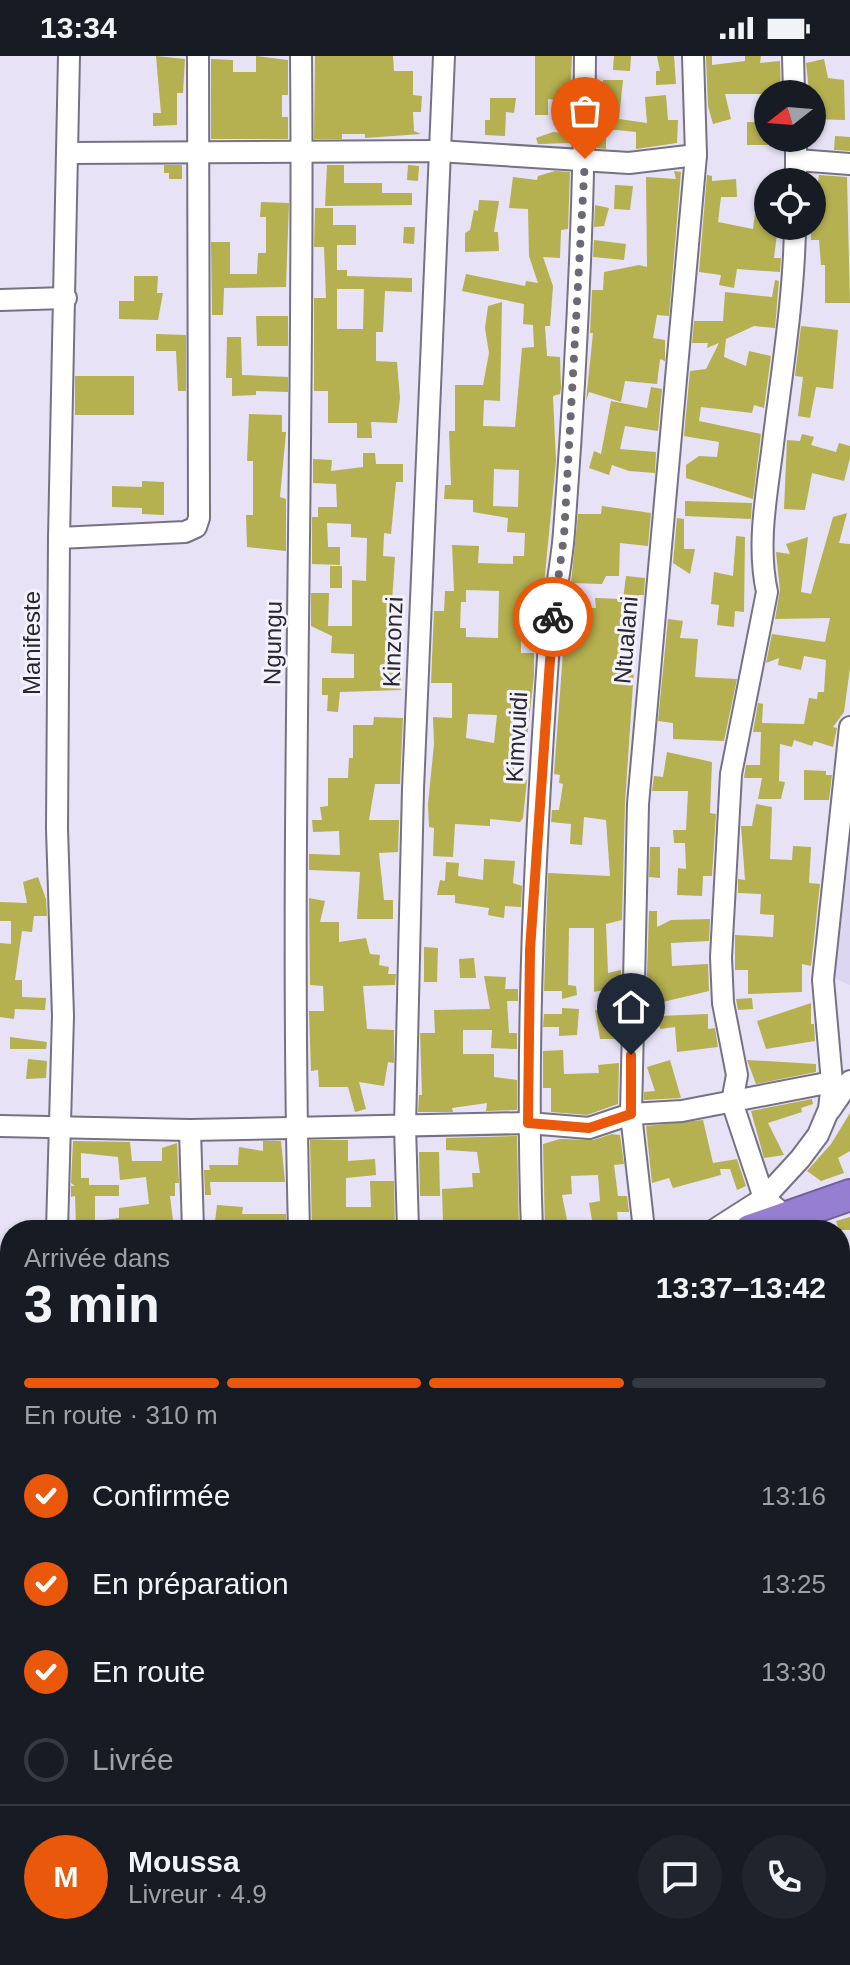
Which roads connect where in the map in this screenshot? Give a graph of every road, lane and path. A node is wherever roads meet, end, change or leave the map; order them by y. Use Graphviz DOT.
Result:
graph roads {
  1 [pos="69,56"];
  2 [pos="198,56"];
  3 [pos="301,56"];
  4 [pos="444,56"];
  5 [pos="585,56"];
  6 [pos="693,56"];
  7 [pos="793,56"];
  8 [pos="794,80"];
  9 [pos="302,150"];
  10 [pos="199,151"];
  11 [pos="438,151"];
  12 [pos="797,152"];
  13 [pos="69,153"];
  14 [pos="696,155"];
  15 [pos="585,159"];
  16 [pos="797,160"];
  17 [pos="850,164"];
  18 [pos="797,168"];
  19 [pos="795,240"];
  20 [pos="66,298"];
  21 [pos="0,300"];
  22 [pos="59,538"];
  23 [pos="850,727"];
  24 [pos="841,1081"];
  25 [pos="732,1102"];
  26 [pos="631,1114"];
  27 [pos="528,1123"];
  28 [pos="0,1126"];
  29 [pos="58,1126"];
  30 [pos="405,1126"];
  31 [pos="296,1129"];
  32 [pos="190,1130"];
  33 [pos="850,1195"];
  34 [pos="764,1198"];
  35 [pos="57,1220"];
  36 [pos="193,1220"];
  37 [pos="299,1220"];
  38 [pos="408,1220"];
  39 [pos="532,1220"];
  40 [pos="643,1220"];
  41 [pos="730,1220"];
  42 [pos="801,1220"];
  1 -- 13 [label="street, Manifeste"];
  2 -- 10 [label="street"];
  3 -- 9 [label="street, Ngungu"];
  4 -- 11 [label="street, Kinzonzi"];
  5 -- 15 [label="street, Kimvuidi"];
  6 -- 14 [label="street, Ntualani"];
  7 -- 8 [label="street"];
  9 -- 10 [label="street"];
  9 -- 11 [label="street"];
  9 -- 31 [label="street, Ngungu"];
  10 -- 13 [label="street"];
  10 -- 22 [label="street"];
  11 -- 15 [label="street"];
  11 -- 30 [label="street, Kinzonzi"];
  12 -- 16 [label="street"];
  13 -- 20 [label="street, Manifeste"];
  14 -- 15 [label="street"];
  14 -- 26 [label="street, Ntualani"];
  15 -- 27 [label="street, Kimvuidi"];
  16 -- 17 [label="street"];
  16 -- 18 [label="street"];
  19 -- 25 [label="street"];
  20 -- 21 [label="street"];
  20 -- 22 [label="street, Manifeste"];
  22 -- 29 [label="street, Manifeste"];
  23 -- 24 [label="street"];
  24 -- 25 [label="street"];
  24 -- 34 [label="street"];
  25 -- 26 [label="street"];
  25 -- 34 [label="street"];
  26 -- 27 [label="street"];
  26 -- 40 [label="street, Ntualani"];
  27 -- 30 [label="street"];
  27 -- 39 [label="street, Kimvuidi"];
  28 -- 29 [label="street"];
  29 -- 32 [label="street"];
  29 -- 35 [label="street, Manifeste"];
  30 -- 31 [label="street"];
  30 -- 38 [label="street, Kinzonzi"];
  31 -- 32 [label="street"];
  31 -- 37 [label="street, Ngungu"];
  32 -- 36 [label="street"];
  33 -- 42 [label="highway"];
  34 -- 41 [label="street"];
  34 -- 42 [label="street"];
}
